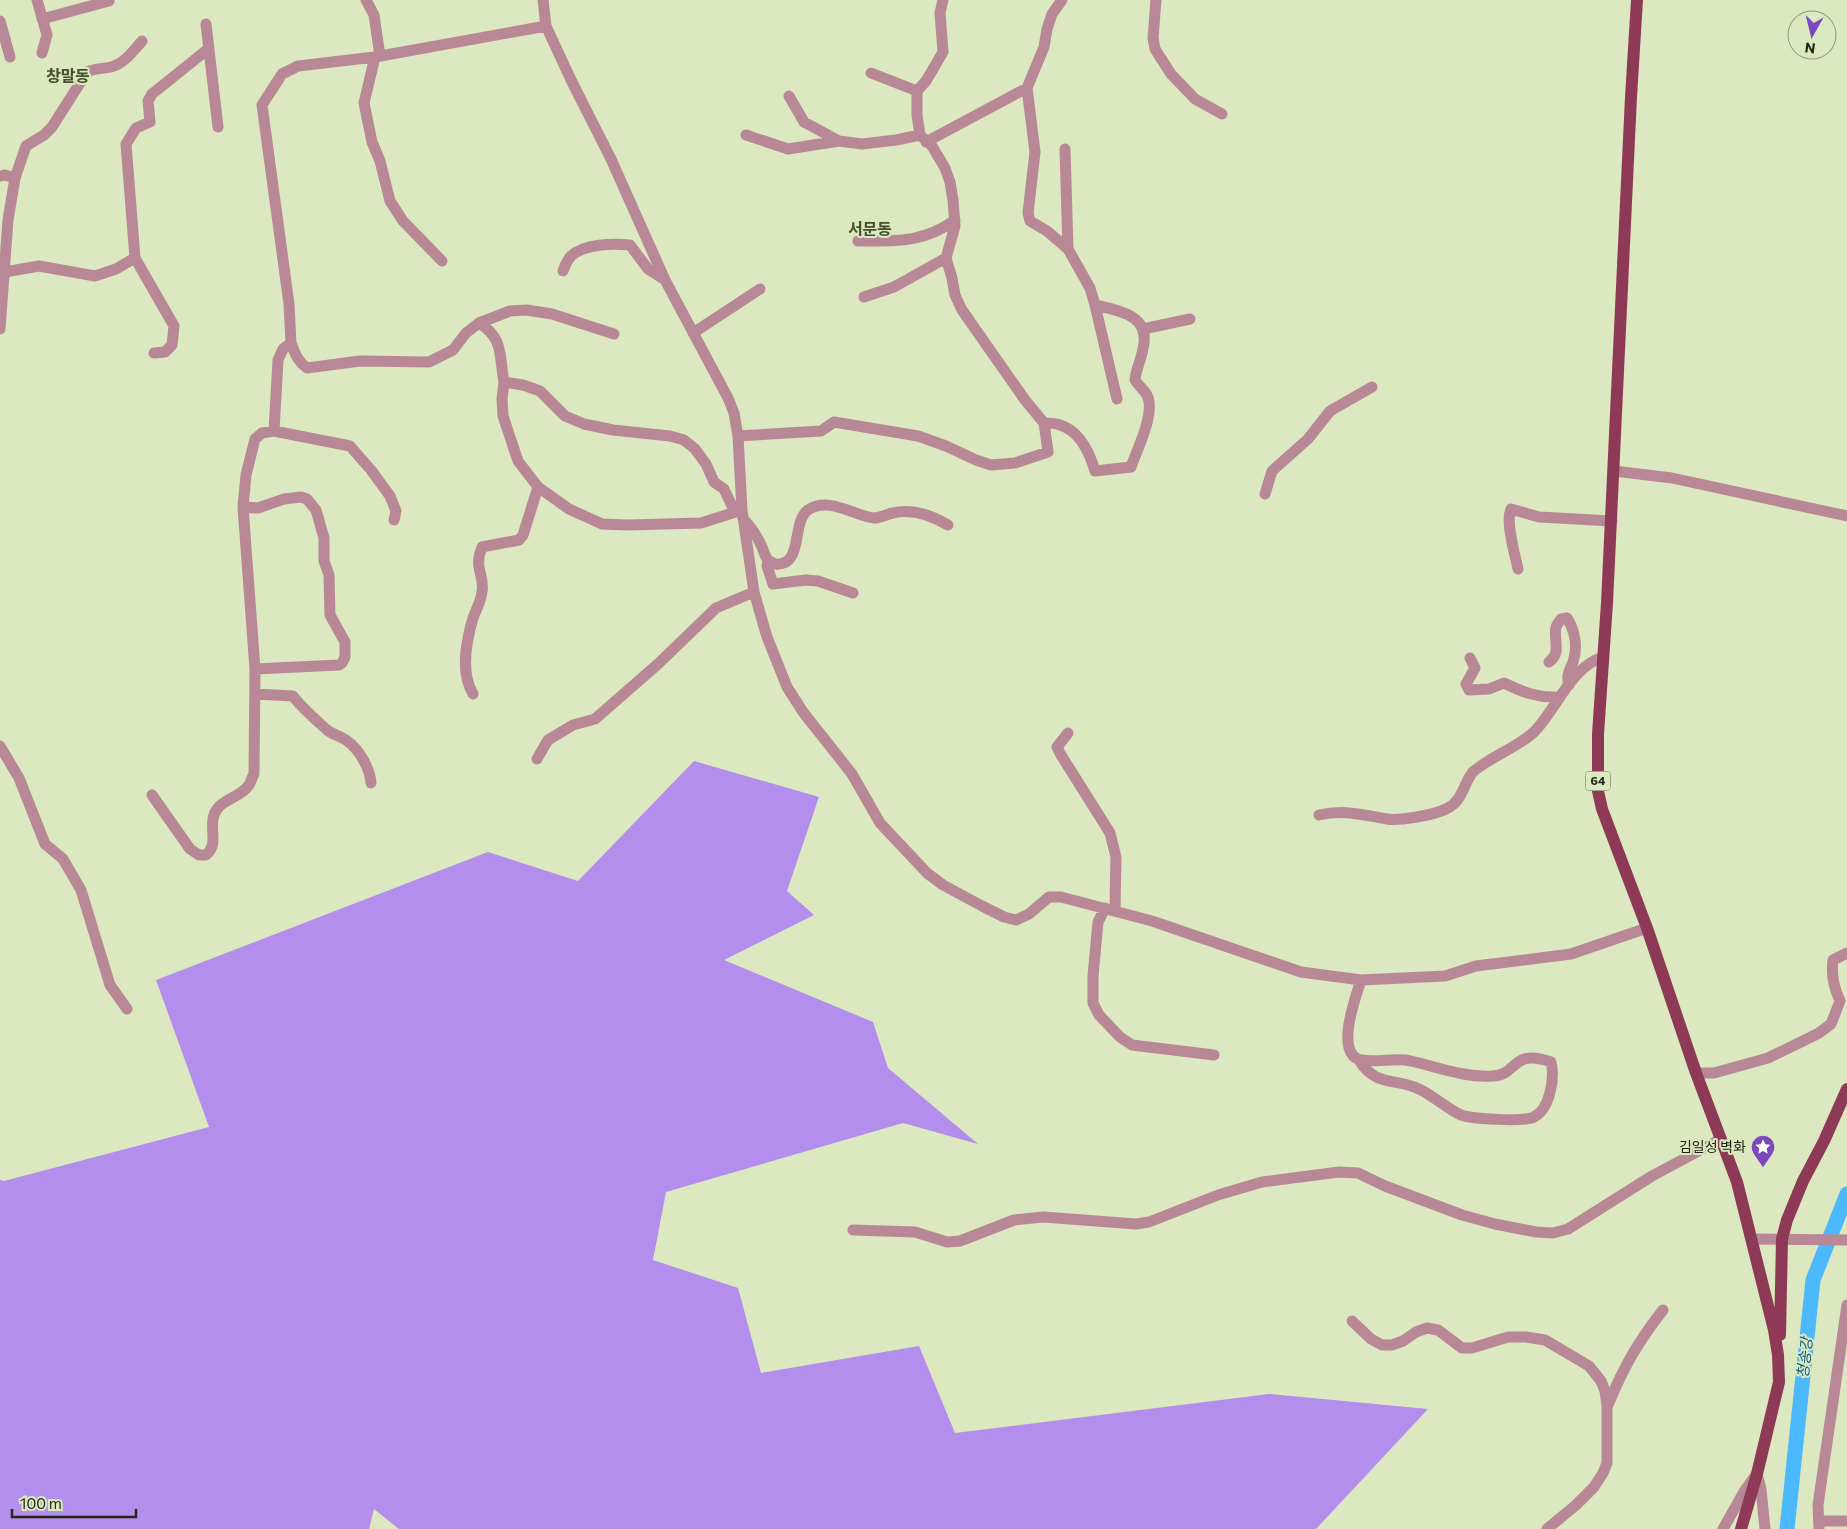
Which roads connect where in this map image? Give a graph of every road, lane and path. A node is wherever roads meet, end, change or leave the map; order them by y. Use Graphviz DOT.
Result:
graph roads {
  1 [pos="37,0"];
  2 [pos="366,0"];
  3 [pos="542,0"];
  4 [pos="944,0"];
  5 [pos="1062,0"];
  6 [pos="1156,0"];
  7 [pos="1637,0"];
  8 [pos="109,1"];
  9 [pos="42,19"];
  10 [pos="0,21"];
  11 [pos="206,24"];
  12 [pos="546,26"];
  13 [pos="142,40"];
  14 [pos="208,49"];
  15 [pos="42,53"];
  16 [pos="10,57"];
  17 [pos="378,57"];
  18 [pos="870,73"];
  19 [pos="1028,88"];
  20 [pos="917,91"];
  21 [pos="789,96"];
  22 [pos="1222,114"];
  23 [pos="218,127"];
  24 [pos="746,135"];
  25 [pos="923,138"];
  26 [pos="839,141"];
  27 [pos="1065,149"];
  28 [pos="0,176"];
  29 [pos="14,178"];
  30 [pos="955,220"];
  31 [pos="858,241"];
  32 [pos="1068,249"];
  33 [pos="135,258"];
  34 [pos="946,258"];
  35 [pos="442,262"];
  36 [pos="563,271"];
  37 [pos="5,272"];
  38 [pos="665,280"];
  39 [pos="760,289"];
  40 [pos="864,297"];
  41 [pos="1095,305"];
  42 [pos="1190,320"];
  43 [pos="479,323"];
  44 [pos="0,329"];
  45 [pos="1143,329"];
  46 [pos="693,333"];
  47 [pos="614,334"];
  48 [pos="291,343"];
  49 [pos="154,353"];
  50 [pos="504,382"];
  51 [pos="1372,387"];
  52 [pos="1117,399"];
  53 [pos="1044,423"];
  54 [pos="274,431"];
  55 [pos="738,436"];
  56 [pos="1614,471"];
  57 [pos="538,487"];
  58 [pos="1264,494"];
  59 [pos="243,507"];
  60 [pos="743,515"];
  61 [pos="1847,516"];
  62 [pos="394,520"];
  63 [pos="1612,521"];
  64 [pos="948,525"];
  65 [pos="768,560"];
  66 [pos="1518,569"];
  67 [pos="754,592"];
  68 [pos="853,594"];
  69 [pos="1603,656"];
  70 [pos="1470,658"];
  71 [pos="1549,662"];
  72 [pos="255,669"];
  73 [pos="1569,686"];
  74 [pos="255,694"];
  75 [pos="473,694"];
  76 [pos="1558,697"];
  77 [pos="1068,733"];
  78 [pos="0,746"];
  79 [pos="537,759"];
  80 [pos="371,783"];
  81 [pos="152,795"];
  82 [pos="1319,815"];
  83 [pos="1110,909"];
  84 [pos="1647,928"];
  85 [pos="1847,952"];
  86 [pos="1361,980"];
  87 [pos="127,1009"];
  88 [pos="1214,1054"];
  89 [pos="1359,1060"];
  90 [pos="1696,1073"];
  91 [pos="1847,1089"];
  92 [pos="1721,1139"];
  93 [pos="852,1230"];
  94 [pos="1753,1238"];
  95 [pos="1789,1239"];
  96 [pos="1844,1240"];
  97 [pos="1847,1305"];
  98 [pos="1663,1310"];
  99 [pos="1352,1321"];
  100 [pos="1778,1354"];
  101 [pos="1607,1406"];
  102 [pos="1757,1474"];
  103 [pos="1847,1521"];
  104 [pos="1819,1525"];
  105 [pos="1548,1529"];
  106 [pos="1723,1529"];
  107 [pos="1741,1529"];
  108 [pos="1765,1529"];
  1 -- 9 [label="street"];
  2 -- 17 [label="street"];
  3 -- 12 [label="street"];
  4 -- 20 [label="street"];
  5 -- 19 [label="street"];
  6 -- 22 [label="street"];
  7 -- 56 [label="main road, 64"];
  8 -- 9 [label="street"];
  9 -- 15 [label="street"];
  10 -- 16 [label="street"];
  11 -- 14 [label="street"];
  12 -- 17 [label="street"];
  12 -- 38 [label="street"];
  13 -- 29 [label="street"];
  14 -- 23 [label="street"];
  14 -- 33 [label="street"];
  17 -- 35 [label="street"];
  17 -- 48 [label="street"];
  18 -- 20 [label="street"];
  19 -- 25 [label="street"];
  19 -- 32 [label="street"];
  20 -- 25 [label="street"];
  21 -- 26 [label="street"];
  24 -- 26 [label="street"];
  25 -- 26 [label="street"];
  25 -- 30 [label="street"];
  27 -- 32 [label="street"];
  28 -- 29 [label="street"];
  29 -- 37 [label="street"];
  30 -- 31 [label="street"];
  30 -- 34 [label="street"];
  32 -- 41 [label="street"];
  33 -- 37 [label="street"];
  33 -- 49 [label="street"];
  34 -- 40 [label="street"];
  34 -- 53 [label="street"];
  36 -- 38 [label="street"];
  37 -- 44 [label="street"];
  38 -- 46 [label="street"];
  39 -- 46 [label="street"];
  41 -- 45 [label="street"];
  41 -- 52 [label="street"];
  42 -- 45 [label="street"];
  43 -- 47 [label="street"];
  43 -- 48 [label="street"];
  43 -- 50 [label="street"];
  45 -- 53 [label="street"];
  46 -- 55 [label="street"];
  48 -- 54 [label="street"];
  50 -- 57 [label="street"];
  50 -- 60 [label="street"];
  51 -- 58 [label="street"];
  53 -- 55 [label="street"];
  54 -- 59 [label="street"];
  54 -- 62 [label="street"];
  55 -- 60 [label="street"];
  56 -- 61 [label="street"];
  56 -- 63 [label="main road, 64"];
  57 -- 60 [label="street"];
  57 -- 75 [label="street"];
  59 -- 72 [label="street"];
  59 -- 72 [label="street"];
  60 -- 65 [label="street"];
  60 -- 67 [label="street"];
  63 -- 66 [label="street"];
  63 -- 69 [label="main road, 64"];
  64 -- 65 [label="street"];
  65 -- 68 [label="street"];
  67 -- 79 [label="street"];
  67 -- 83 [label="street"];
  69 -- 73 [label="street"];
  69 -- 84 [label="main road, 64"];
  70 -- 76 [label="street"];
  71 -- 73 [label="street"];
  72 -- 74 [label="street"];
  73 -- 76 [label="street"];
  74 -- 80 [label="street"];
  74 -- 81 [label="street"];
  76 -- 82 [label="street"];
  77 -- 83 [label="street"];
  78 -- 87 [label="street"];
  83 -- 86 [label="street"];
  83 -- 88 [label="street"];
  84 -- 86 [label="street"];
  84 -- 90 [label="main road, 64"];
  85 -- 90 [label="street"];
  86 -- 89 [label="street"];
  89 -- 89 [label="street"];
  90 -- 92 [label="main road, 64"];
  91 -- 95 [label="main road"];
  92 -- 93 [label="street"];
  92 -- 94 [label="main road, 64"];
  94 -- 95 [label="street"];
  94 -- 100 [label="main road, 64"];
  95 -- 96 [label="street"];
  95 -- 100 [label="main road"];
  97 -- 104 [label="street"];
  98 -- 101 [label="street"];
  99 -- 101 [label="street"];
  100 -- 102 [label="main road, 64"];
  101 -- 105 [label="street"];
  102 -- 106 [label="street"];
  102 -- 107 [label="main road, 64"];
  102 -- 108 [label="street"];
  103 -- 104 [label="street"];
}
